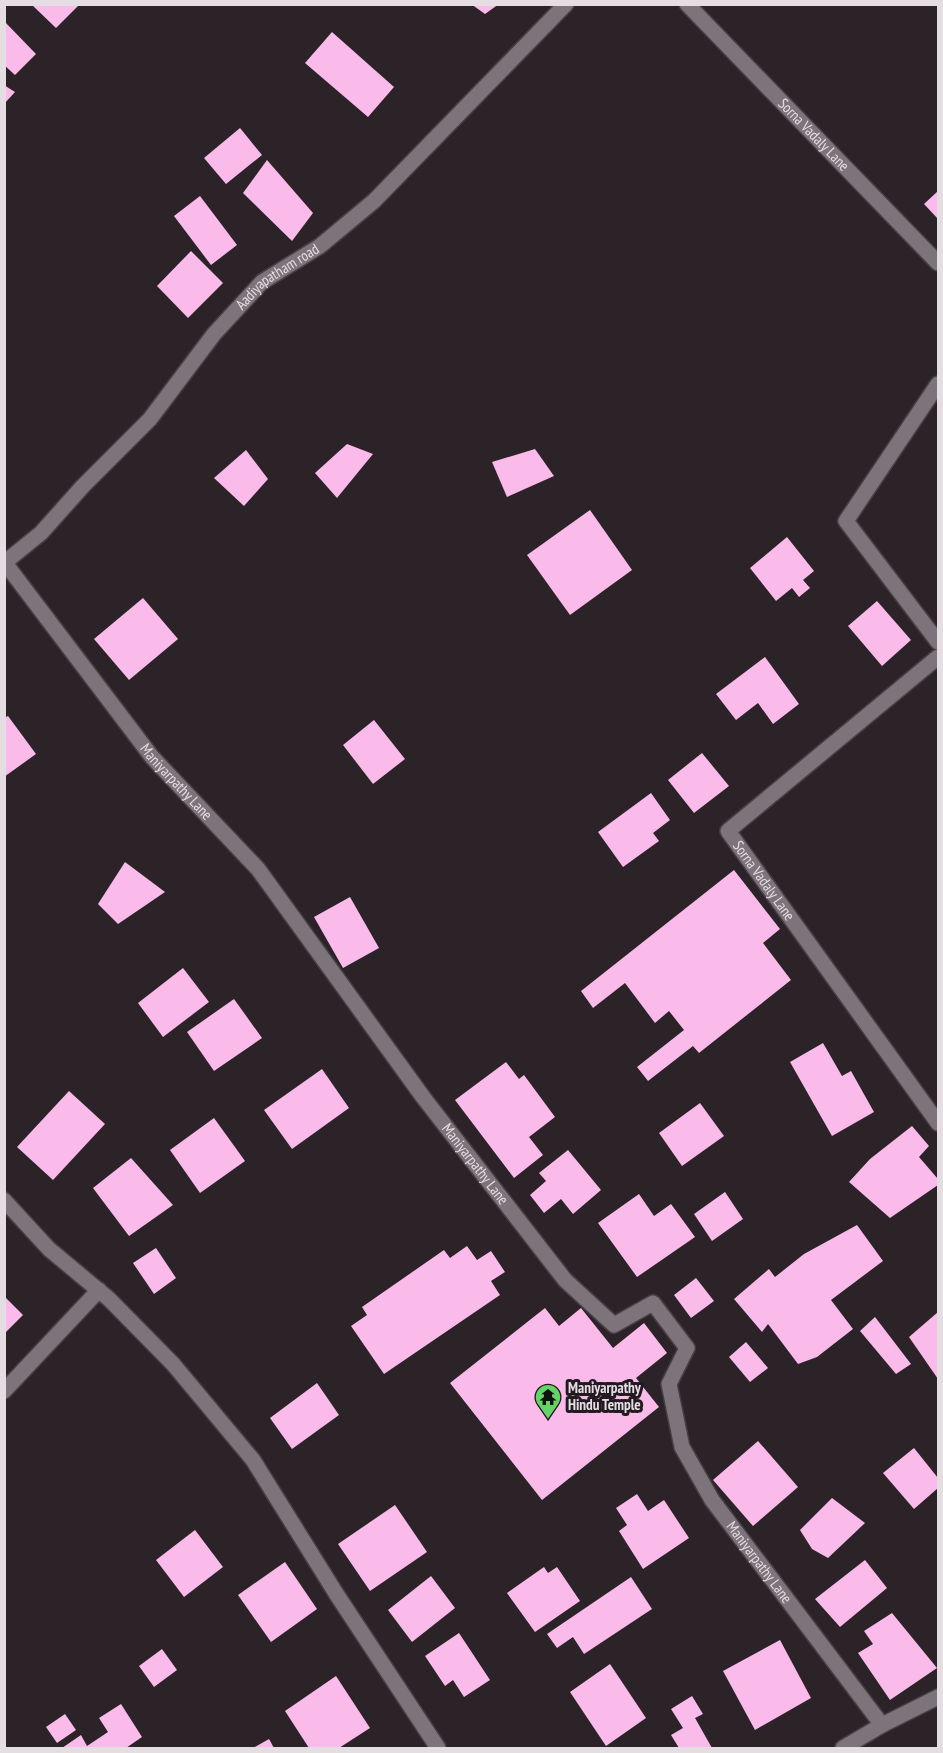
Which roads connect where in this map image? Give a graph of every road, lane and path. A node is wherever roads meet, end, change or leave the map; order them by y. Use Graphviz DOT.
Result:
graph roads {
  1 [pos="566,4"];
  2 [pos="687,4"];
  3 [pos="939,263"];
  4 [pos="939,384"];
  5 [pos="5,563"];
  6 [pos="939,642"];
  7 [pos="939,657"];
  8 [pos="939,1123"];
  9 [pos="4,1200"];
  10 [pos="99,1290"];
  11 [pos="4,1391"];
  12 [pos="939,1697"];
  13 [pos="882,1725"];
  14 [pos="438,1749"];
  15 [pos="843,1749"];
  1 -- 5 [label="street, Aadiyapatham road"];
  2 -- 3 [label="street, Sorna Vadaly Lane"];
  4 -- 6 [label="street"];
  5 -- 13 [label="street, Maniyarpathy Lane"];
  7 -- 8 [label="street, Sorna Vadaly Lane"];
  9 -- 10 [label="street"];
  10 -- 11 [label="street"];
  10 -- 14 [label="street"];
  12 -- 13 [label="street"];
  13 -- 15 [label="street"];
}
